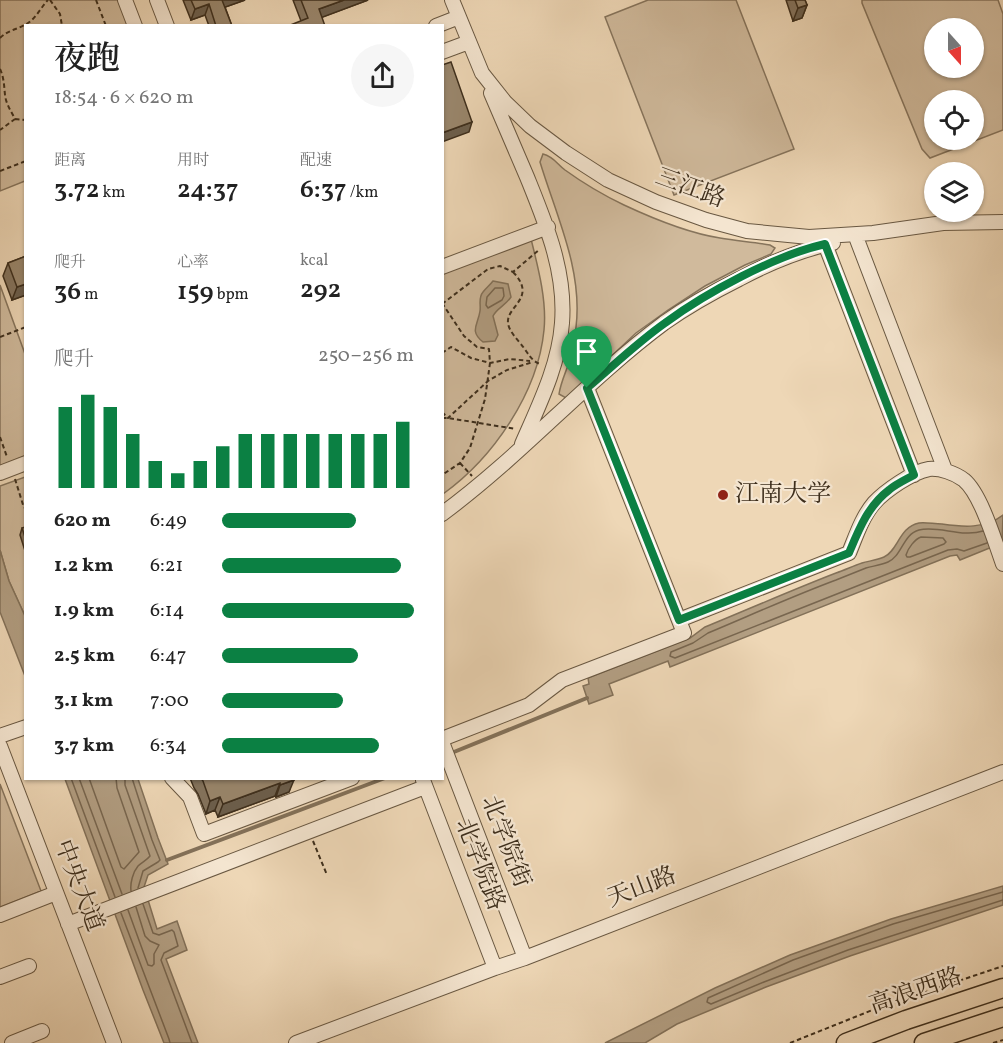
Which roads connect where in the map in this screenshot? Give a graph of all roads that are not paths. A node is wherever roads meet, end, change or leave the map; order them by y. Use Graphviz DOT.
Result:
graph roads {
  1 [pos="125,0"];
  2 [pos="157,0"];
  3 [pos="452,0"];
  4 [pos="459,17"];
  5 [pos="134,24"];
  6 [pos="166,24"];
  7 [pos="441,24"];
  8 [pos="469,42"];
  9 [pos="444,51"];
  10 [pos="482,73"];
  11 [pos="1003,222"];
  12 [pos="550,233"];
  13 [pos="873,233"];
  14 [pos="856,237"];
  15 [pos="825,244"];
  16 [pos="444,266"];
  17 [pos="587,388"];
  18 [pos="519,448"];
  19 [pos="24,464"];
  20 [pos="945,470"];
  21 [pos="6,471"];
  22 [pos="914,475"];
  23 [pos="444,512"];
  24 [pos="1001,559"];
  25 [pos="679,620"];
  26 [pos="24,728"];
  27 [pos="0,736"];
  28 [pos="444,740"];
  29 [pos="0,746"];
  30 [pos="444,746"];
  31 [pos="1003,772"];
  32 [pos="174,780"];
  33 [pos="347,780"];
  34 [pos="424,783"];
  35 [pos="56,893"];
  36 [pos="0,915"];
  37 [pos="68,924"];
  38 [pos="525,958"];
  39 [pos="29,966"];
  40 [pos="495,968"];
  41 [pos="0,977"];
  42 [pos="1003,988"];
  43 [pos="1003,1017"];
  44 [pos="42,1031"];
  45 [pos="12,1043"];
  46 [pos="114,1043"];
  47 [pos="296,1043"];
  48 [pos="846,1043"];
  49 [pos="924,1043"];
  1 -- 5 [label="street"];
  2 -- 6 [label="street"];
  3 -- 4 [label="street, 三江路"];
  4 -- 7 [label="street"];
  4 -- 8 [label="street, 三江路"];
  8 -- 9 [label="street"];
  8 -- 10 [label="street, 三江路"];
  10 -- 12 [label="street"];
  10 -- 13 [label="street, 三江路"];
  11 -- 13 [label="street, 三江路"];
  12 -- 16 [label="street"];
  12 -- 18 [label="street"];
  13 -- 14 [label="street"];
  14 -- 15 [label="street"];
  14 -- 20 [label="street"];
  15 -- 17 [label="street"];
  15 -- 22 [label="street"];
  17 -- 18 [label="street"];
  17 -- 25 [label="street"];
  18 -- 23 [label="street"];
  19 -- 21 [label="street"];
  20 -- 22 [label="street"];
  20 -- 24 [label="street"];
  22 -- 25 [label="street"];
  25 -- 28 [label="street"];
  26 -- 27 [label="street"];
  29 -- 35 [label="street, 中央大道"];
  30 -- 38 [label="street, 北学院街"];
  31 -- 38 [label="street, 天山路"];
  32 -- 33 [label="street"];
  34 -- 37 [label="street"];
  34 -- 40 [label="street, 北学院路"];
  35 -- 36 [label="street"];
  35 -- 37 [label="street, 中央大道"];
  37 -- 46 [label="street, 中央大道"];
  38 -- 40 [label="street, 天山路"];
  39 -- 41 [label="street"];
  40 -- 47 [label="street, 天山路"];
  42 -- 48 [label="main road, 高浪西路"];
  43 -- 49 [label="main road"];
  44 -- 45 [label="street"];
}
